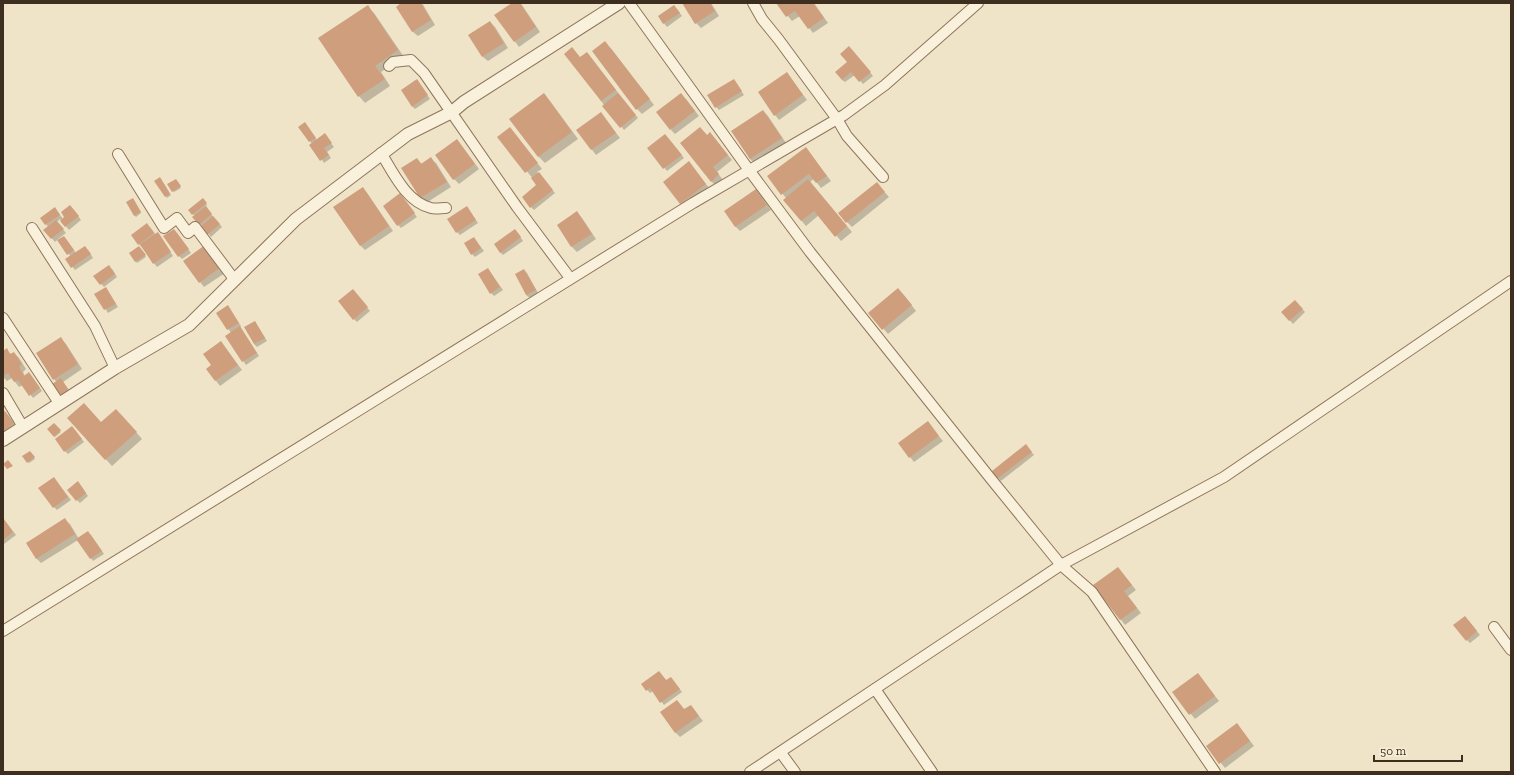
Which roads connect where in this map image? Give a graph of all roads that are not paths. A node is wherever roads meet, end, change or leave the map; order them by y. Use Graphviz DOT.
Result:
graph roads {
  1 [pos="619,3"];
  2 [pos="629,3"];
  3 [pos="753,3"];
  4 [pos="978,3"];
  5 [pos="389,66"];
  6 [pos="452,112"];
  7 [pos="837,120"];
  8 [pos="381,153"];
  9 [pos="118,154"];
  10 [pos="749,170"];
  11 [pos="883,177"];
  12 [pos="446,208"];
  13 [pos="32,228"];
  14 [pos="570,278"];
  15 [pos="234,279"];
  16 [pos="1511,281"];
  17 [pos="3,318"];
  18 [pos="115,368"];
  19 [pos="3,393"];
  20 [pos="59,403"];
  21 [pos="23,427"];
  22 [pos="3,440"];
  23 [pos="1061,565"];
  24 [pos="1494,627"];
  25 [pos="3,630"];
  26 [pos="1511,650"];
  27 [pos="875,689"];
  28 [pos="780,753"];
  29 [pos="750,772"];
  30 [pos="794,772"];
  31 [pos="932,772"];
  32 [pos="1215,772"];
  1 -- 6 [label="street"];
  2 -- 10 [label="street"];
  3 -- 7 [label="street"];
  4 -- 7 [label="street"];
  5 -- 6 [label="street"];
  6 -- 8 [label="street"];
  6 -- 14 [label="street"];
  7 -- 10 [label="street"];
  7 -- 11 [label="street"];
  8 -- 12 [label="street"];
  8 -- 15 [label="street"];
  9 -- 15 [label="street"];
  10 -- 14 [label="street"];
  10 -- 23 [label="street"];
  13 -- 18 [label="street"];
  14 -- 25 [label="street"];
  15 -- 18 [label="street"];
  16 -- 23 [label="street"];
  17 -- 20 [label="street"];
  18 -- 20 [label="street"];
  19 -- 21 [label="street"];
  20 -- 21 [label="street"];
  21 -- 22 [label="street"];
  23 -- 27 [label="street"];
  23 -- 32 [label="street"];
  24 -- 26 [label="street"];
  27 -- 28 [label="street"];
  27 -- 31 [label="street"];
  28 -- 29 [label="street"];
  28 -- 30 [label="street"];
}
